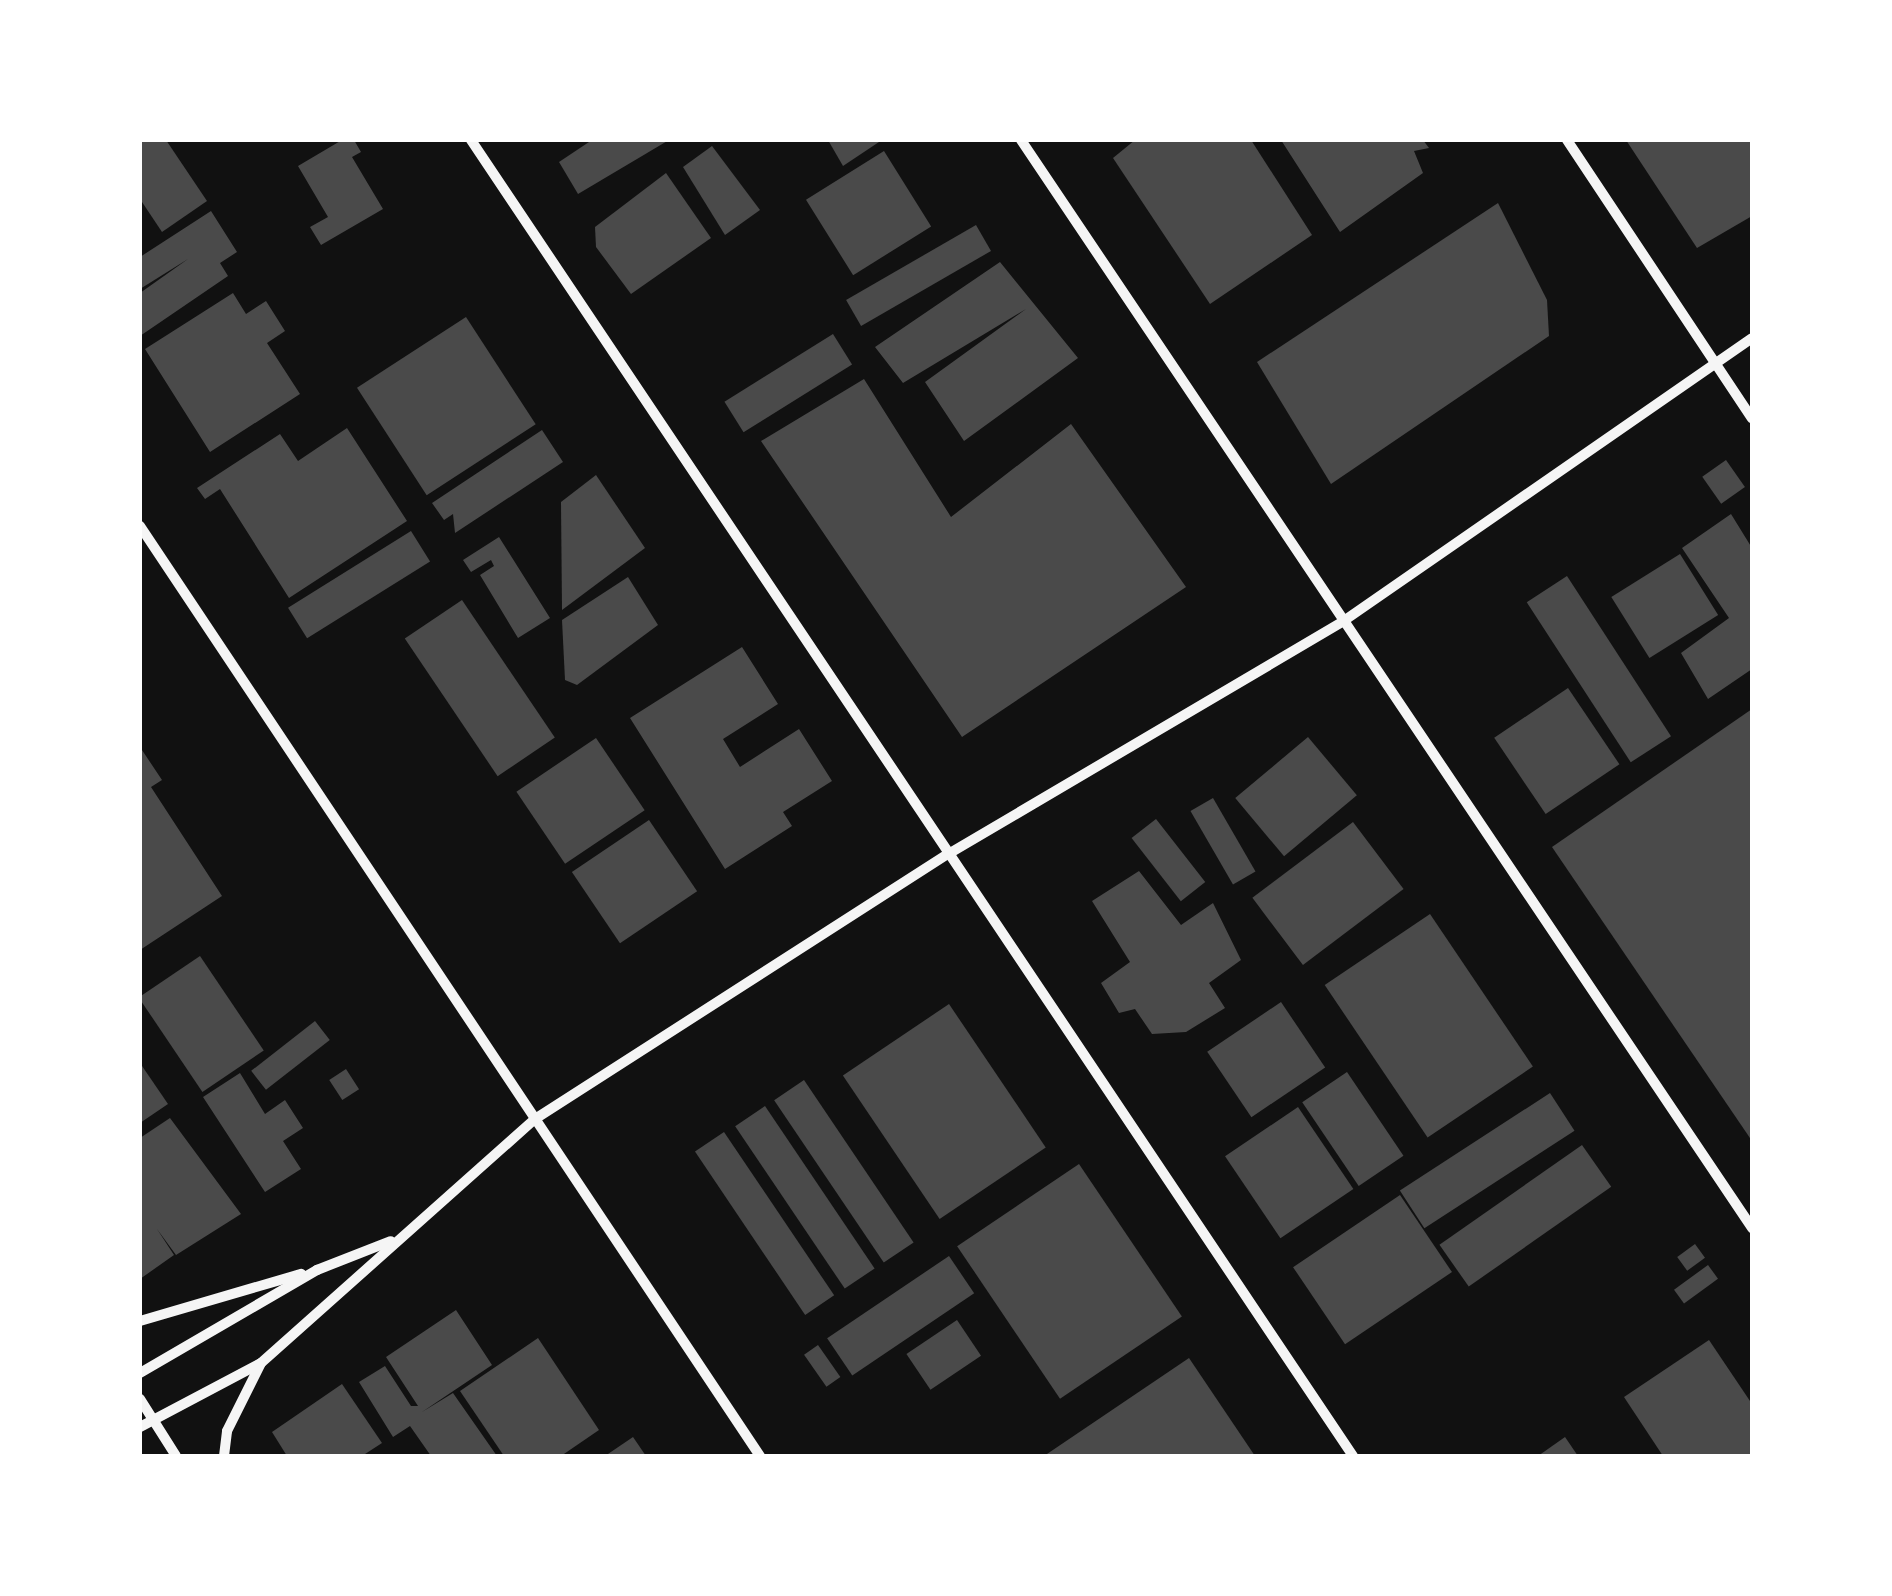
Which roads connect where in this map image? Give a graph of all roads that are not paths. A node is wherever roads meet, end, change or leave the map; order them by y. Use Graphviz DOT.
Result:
graph roads {
  1 [pos="471,140"];
  2 [pos="1021,140"];
  3 [pos="1566,140"];
  4 [pos="1752,338"];
  5 [pos="1715,362"];
  6 [pos="1752,418"];
  7 [pos="140,526"];
  8 [pos="1345,620"];
  9 [pos="950,853"];
  10 [pos="535,1119"];
  11 [pos="1752,1228"];
  12 [pos="397,1239"];
  13 [pos="316,1270"];
  14 [pos="140,1322"];
  15 [pos="261,1364"];
  16 [pos="140,1373"];
  17 [pos="140,1399"];
  18 [pos="153,1418"];
  19 [pos="140,1427"];
  20 [pos="176,1456"];
  21 [pos="224,1456"];
  22 [pos="760,1456"];
  23 [pos="1353,1456"];
  1 -- 9 [label="street"];
  2 -- 8 [label="street"];
  3 -- 5 [label="street"];
  4 -- 5 [label="street"];
  5 -- 6 [label="street"];
  5 -- 8 [label="street"];
  7 -- 10 [label="street"];
  8 -- 9 [label="street"];
  8 -- 11 [label="street"];
  9 -- 10 [label="street"];
  9 -- 23 [label="street"];
  10 -- 12 [label="street"];
  10 -- 22 [label="street"];
  12 -- 13 [label="street"];
  12 -- 15 [label="street"];
  13 -- 14 [label="street"];
  13 -- 16 [label="street"];
  15 -- 18 [label="street"];
  15 -- 21 [label="street"];
  17 -- 18 [label="street"];
  18 -- 19 [label="street"];
  18 -- 20 [label="street"];
}
